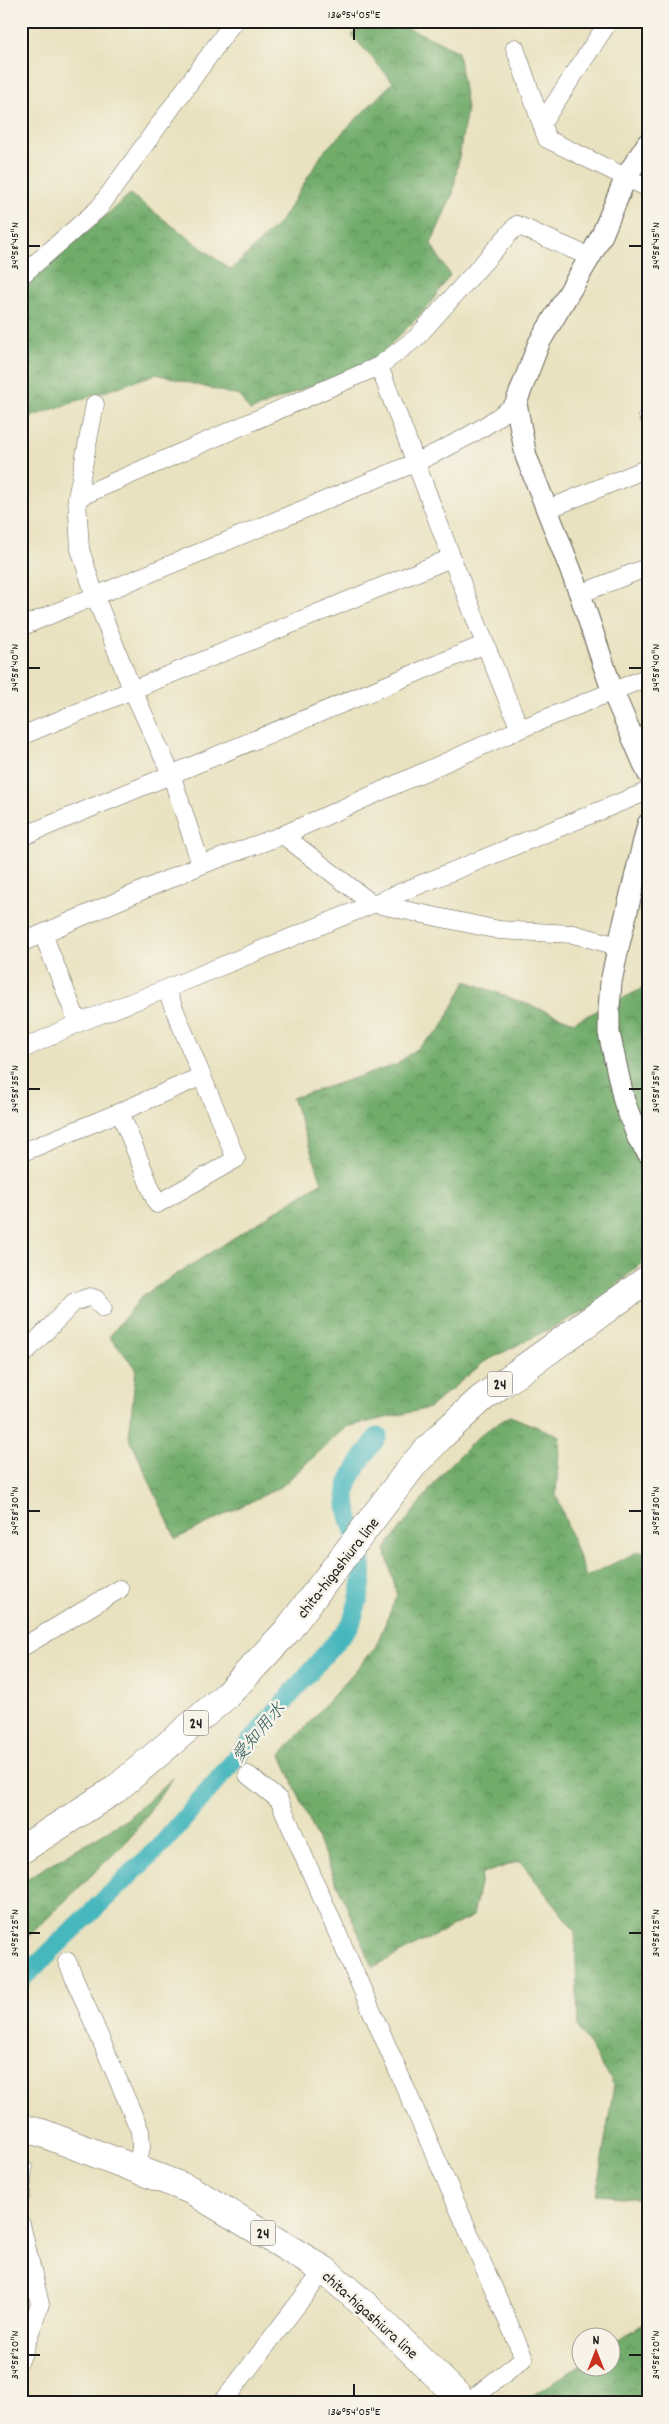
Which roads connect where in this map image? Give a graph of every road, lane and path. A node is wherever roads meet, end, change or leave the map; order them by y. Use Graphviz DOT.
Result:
graph roads {
  1 [pos="234,21"];
  2 [pos="609,21"];
  3 [pos="515,48"];
  4 [pos="542,124"];
  5 [pos="648,143"];
  6 [pos="626,177"];
  7 [pos="648,188"];
  8 [pos="590,257"];
  9 [pos="21,276"];
  10 [pos="379,366"];
  11 [pos="516,403"];
  12 [pos="95,404"];
  13 [pos="417,462"];
  14 [pos="648,468"];
  15 [pos="77,498"];
  16 [pos="546,510"];
  17 [pos="451,558"];
  18 [pos="648,567"];
  19 [pos="580,594"];
  20 [pos="95,596"];
  21 [pos="21,627"];
  22 [pos="484,645"];
  23 [pos="648,676"];
  24 [pos="132,689"];
  25 [pos="612,690"];
  26 [pos="520,729"];
  27 [pos="21,736"];
  28 [pos="648,773"];
  29 [pos="171,774"];
  30 [pos="648,791"];
  31 [pos="648,824"];
  32 [pos="283,834"];
  33 [pos="21,837"];
  34 [pos="201,865"];
  35 [pos="371,903"];
  36 [pos="43,934"];
  37 [pos="21,943"];
  38 [pos="618,946"];
  39 [pos="166,989"];
  40 [pos="78,1023"];
  41 [pos="21,1050"];
  42 [pos="202,1076"];
  43 [pos="120,1112"];
  44 [pos="21,1153"];
  45 [pos="648,1153"];
  46 [pos="648,1279"];
  47 [pos="104,1308"];
  48 [pos="21,1357"];
  49 [pos="120,1589"];
  50 [pos="21,1648"];
  51 [pos="248,1774"];
  52 [pos="24,1844"];
  53 [pos="67,1961"];
  54 [pos="21,2128"];
  55 [pos="23,2168"];
  56 [pos="137,2169"];
  57 [pos="21,2196"];
  58 [pos="21,2224"];
  59 [pos="324,2270"];
  60 [pos="21,2358"];
  61 [pos="222,2403"];
  62 [pos="466,2403"];
  1 -- 9 [label="street"];
  2 -- 4 [label="street"];
  3 -- 4 [label="street"];
  4 -- 6 [label="street"];
  5 -- 6 [label="street"];
  6 -- 7 [label="street"];
  6 -- 8 [label="street"];
  8 -- 10 [label="street"];
  8 -- 11 [label="street"];
  10 -- 13 [label="street"];
  10 -- 15 [label="street"];
  11 -- 13 [label="street"];
  11 -- 16 [label="street"];
  12 -- 15 [label="street"];
  13 -- 17 [label="street"];
  13 -- 20 [label="street"];
  14 -- 16 [label="street"];
  15 -- 20 [label="street"];
  16 -- 19 [label="street"];
  17 -- 22 [label="street"];
  17 -- 24 [label="street"];
  18 -- 19 [label="street"];
  19 -- 25 [label="street"];
  20 -- 21 [label="street"];
  20 -- 24 [label="street"];
  22 -- 26 [label="street"];
  22 -- 29 [label="street"];
  23 -- 25 [label="street"];
  24 -- 27 [label="street"];
  24 -- 29 [label="street"];
  25 -- 26 [label="street"];
  25 -- 28 [label="street"];
  26 -- 32 [label="street"];
  29 -- 33 [label="street"];
  29 -- 34 [label="street"];
  30 -- 35 [label="street"];
  31 -- 38 [label="street"];
  32 -- 34 [label="street"];
  32 -- 35 [label="street"];
  34 -- 36 [label="street"];
  35 -- 38 [label="street"];
  35 -- 39 [label="street"];
  36 -- 37 [label="street"];
  36 -- 40 [label="street"];
  38 -- 45 [label="street"];
  39 -- 40 [label="street"];
  39 -- 42 [label="street"];
  40 -- 41 [label="street"];
  42 -- 43 [label="street"];
  42 -- 43 [label="street"];
  43 -- 44 [label="street"];
  46 -- 52 [label="main road, chita-higashiura line / 24"];
  47 -- 48 [label="street"];
  49 -- 50 [label="street"];
  51 -- 62 [label="street"];
  53 -- 56 [label="street"];
  54 -- 56 [label="main road, chita-higashiura line / 24"];
  55 -- 57 [label="street"];
  56 -- 59 [label="main road, chita-higashiura line / 24"];
  58 -- 60 [label="street"];
  59 -- 61 [label="street"];
  59 -- 62 [label="main road, chita-higashiura line / 24"];
}
